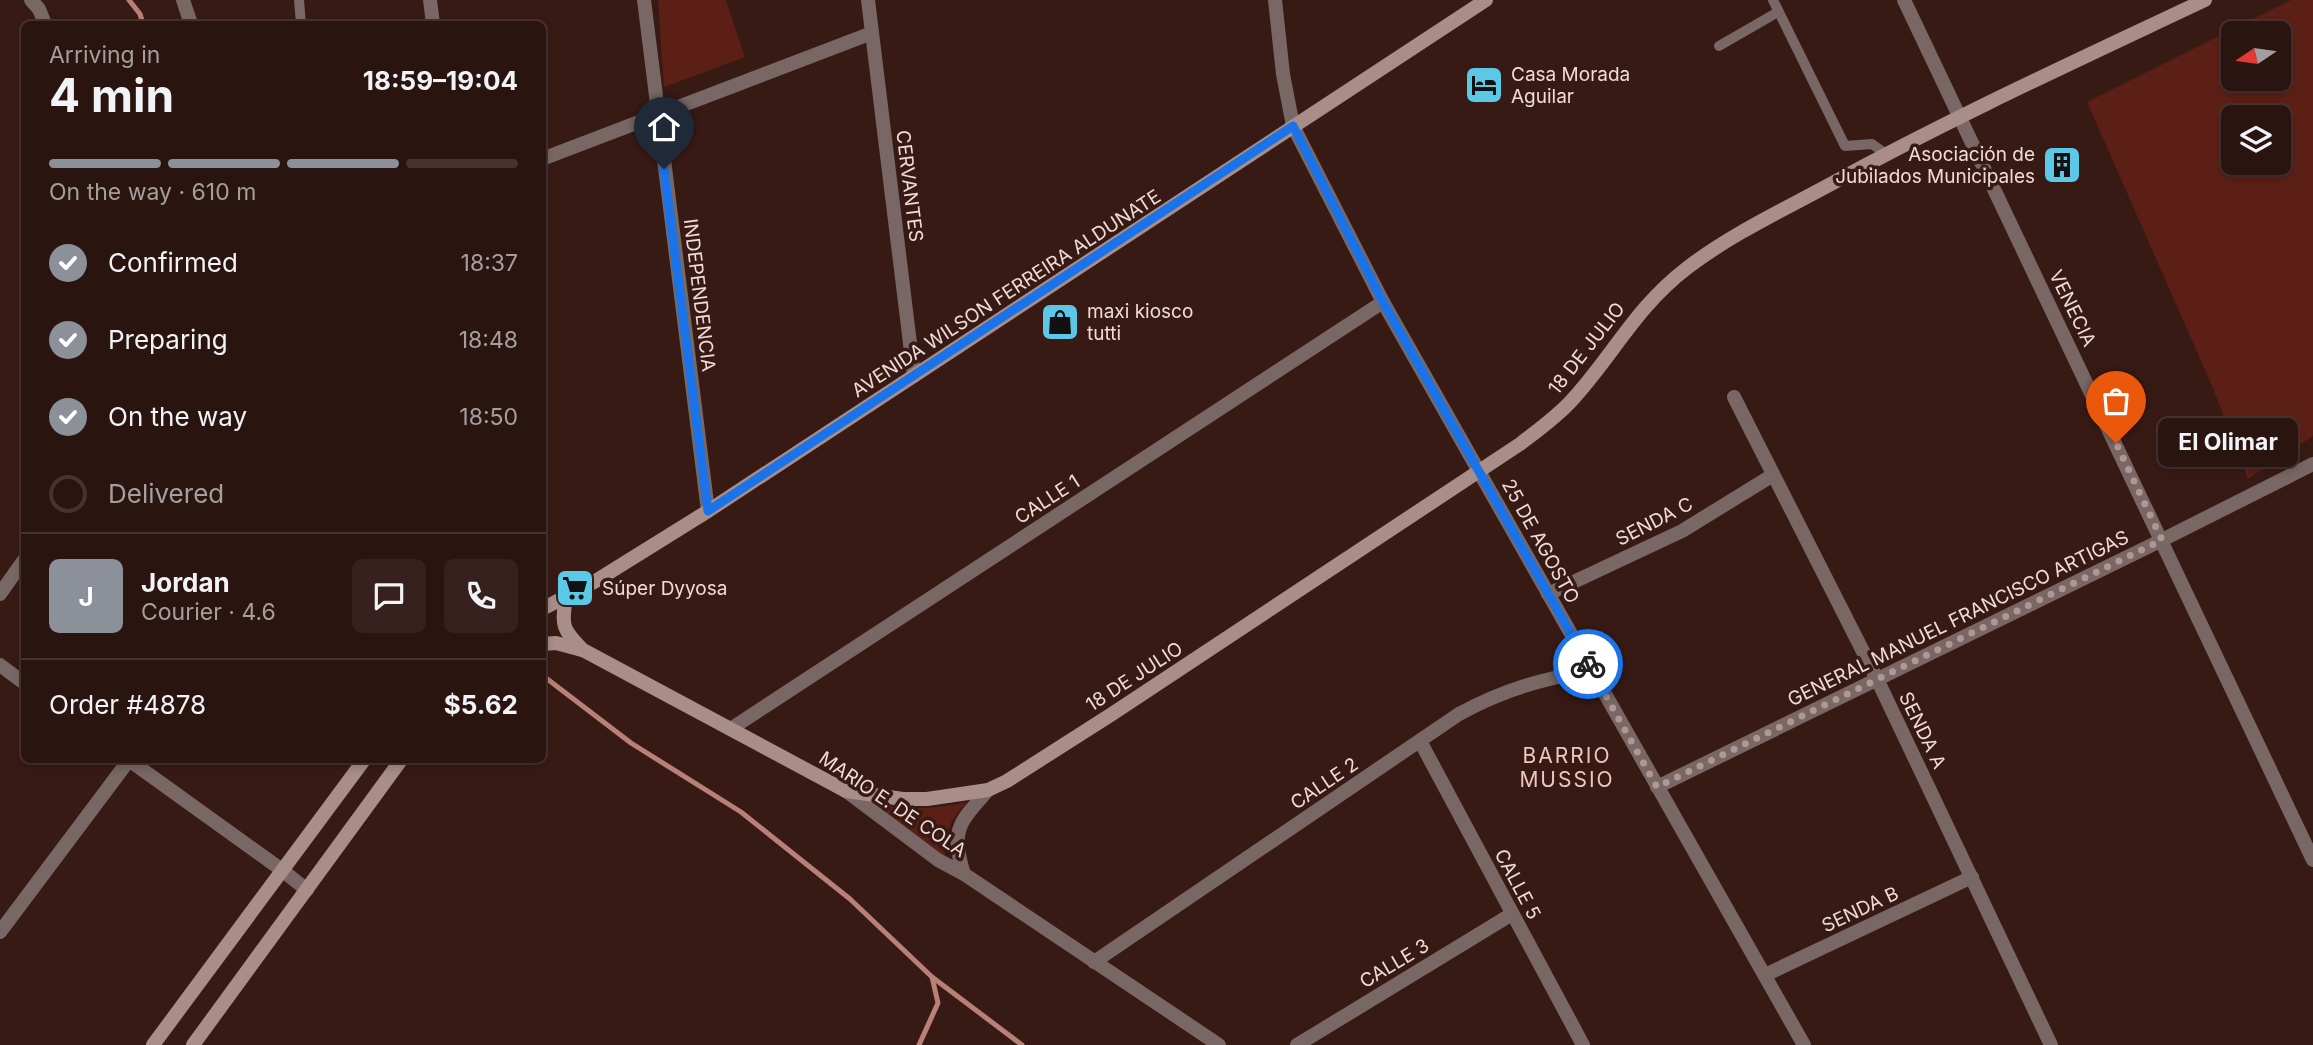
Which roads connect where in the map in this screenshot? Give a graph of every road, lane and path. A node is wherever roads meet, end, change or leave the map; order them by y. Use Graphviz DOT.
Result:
graph roads {
  1 [pos="31,0"];
  2 [pos="183,0"];
  3 [pos="299,0"];
  4 [pos="430,0"];
  5 [pos="644,0"];
  6 [pos="867,0"];
  7 [pos="1275,0"];
  8 [pos="1486,0"];
  9 [pos="1773,0"];
  10 [pos="1904,0"];
  11 [pos="2205,0"];
  12 [pos="1778,12"];
  13 [pos="44,21"];
  14 [pos="190,21"];
  15 [pos="301,21"];
  16 [pos="433,21"];
  17 [pos="872,33"];
  18 [pos="1719,46"];
  19 [pos="657,115"];
  20 [pos="1959,116"];
  21 [pos="1293,126"];
  22 [pos="1886,154"];
  23 [pos="546,157"];
  24 [pos="1383,302"];
  25 [pos="914,376"];
  26 [pos="1734,397"];
  27 [pos="2313,464"];
  28 [pos="1480,471"];
  29 [pos="1773,475"];
  30 [pos="708,511"];
  31 [pos="2162,540"];
  32 [pos="21,565"];
  33 [pos="0,594"];
  34 [pos="1548,594"];
  35 [pos="566,598"];
  36 [pos="546,607"];
  37 [pos="546,644"];
  38 [pos="583,650"];
  39 [pos="0,665"];
  40 [pos="1591,670"];
  41 [pos="1877,679"];
  42 [pos="21,681"];
  43 [pos="732,728"];
  44 [pos="1420,741"];
  45 [pos="127,763"];
  46 [pos="133,763"];
  47 [pos="362,763"];
  48 [pos="399,763"];
  49 [pos="1657,787"];
  50 [pos="988,790"];
  51 [pos="846,791"];
  52 [pos="2313,860"];
  53 [pos="282,870"];
  54 [pos="964,874"];
  55 [pos="1972,877"];
  56 [pos="307,890"];
  57 [pos="1512,914"];
  58 [pos="0,932"];
  59 [pos="1094,962"];
  60 [pos="1765,975"];
  61 [pos="153,1045"];
  62 [pos="193,1045"];
  63 [pos="1219,1045"];
  64 [pos="1297,1045"];
  65 [pos="1583,1045"];
  66 [pos="1804,1045"];
  67 [pos="2051,1045"];
  1 -- 13 [label="street"];
  2 -- 14 [label="street"];
  3 -- 15 [label="lane"];
  4 -- 16 [label="street"];
  5 -- 19 [label="street, INDEPENDENCIA"];
  6 -- 17 [label="street, CERVANTES"];
  7 -- 21 [label="street, 25 DE AGOSTO"];
  8 -- 21 [label="street, AVENIDA WILSON FERREIRA ALDUNATE"];
  9 -- 12 [label="lane"];
  10 -- 20 [label="street, VENECIA"];
  11 -- 20 [label="street, 18 DE JULIO"];
  12 -- 18 [label="lane"];
  12 -- 22 [label="lane"];
  17 -- 19 [label="street"];
  17 -- 25 [label="street, CERVANTES"];
  19 -- 23 [label="street"];
  19 -- 30 [label="street, INDEPENDENCIA"];
  20 -- 22 [label="street, 18 DE JULIO"];
  20 -- 31 [label="street, VENECIA"];
  21 -- 24 [label="street, 25 DE AGOSTO"];
  21 -- 25 [label="street, AVENIDA WILSON FERREIRA ALDUNATE"];
  22 -- 28 [label="street, 18 DE JULIO"];
  24 -- 28 [label="street, 25 DE AGOSTO"];
  24 -- 43 [label="street, CALLE 1"];
  25 -- 30 [label="street, AVENIDA WILSON FERREIRA ALDUNATE"];
  26 -- 29 [label="street, SENDA A"];
  27 -- 31 [label="street, GENERAL MANUEL FRANCISCO ARTIGAS"];
  28 -- 34 [label="street, 25 DE AGOSTO"];
  28 -- 50 [label="street, 18 DE JULIO"];
  29 -- 34 [label="street, SENDA C"];
  29 -- 41 [label="street, SENDA A"];
  30 -- 35 [label="street, AVENIDA WILSON FERREIRA ALDUNATE"];
  31 -- 41 [label="street, GENERAL MANUEL FRANCISCO ARTIGAS"];
  31 -- 52 [label="street, VENECIA"];
  32 -- 33 [label="street"];
  34 -- 40 [label="street, 25 DE AGOSTO"];
  35 -- 36 [label="street, AVENIDA WILSON FERREIRA ALDUNATE"];
  35 -- 38 [label="street, MARIO E. DE COLA"];
  37 -- 38 [label="street"];
  38 -- 43 [label="street, MARIO E. DE COLA"];
  39 -- 42 [label="street"];
  40 -- 44 [label="street, CALLE 2"];
  40 -- 49 [label="street, 25 DE AGOSTO"];
  41 -- 49 [label="street, GENERAL MANUEL FRANCISCO ARTIGAS"];
  41 -- 55 [label="street, SENDA A"];
  43 -- 51 [label="street, MARIO E. DE COLA"];
  44 -- 57 [label="street, CALLE 5"];
  44 -- 59 [label="street, CALLE 2"];
  45 -- 58 [label="street"];
  46 -- 53 [label="street"];
  47 -- 53 [label="street"];
  48 -- 56 [label="street"];
  49 -- 60 [label="street, 25 DE AGOSTO"];
  50 -- 51 [label="street, 18 DE JULIO"];
  50 -- 54 [label="street, 18 DE JULIO"];
  51 -- 54 [label="street, MARIO E. DE COLA"];
  53 -- 56 [label="street"];
  53 -- 61 [label="street"];
  54 -- 59 [label="street, MARIO E. DE COLA"];
  55 -- 60 [label="street, SENDA B"];
  55 -- 67 [label="street, SENDA A"];
  56 -- 62 [label="street"];
  57 -- 64 [label="street, CALLE 3"];
  57 -- 65 [label="street, CALLE 5"];
  59 -- 63 [label="street, MARIO E. DE COLA"];
  60 -- 66 [label="street, 25 DE AGOSTO"];
}
